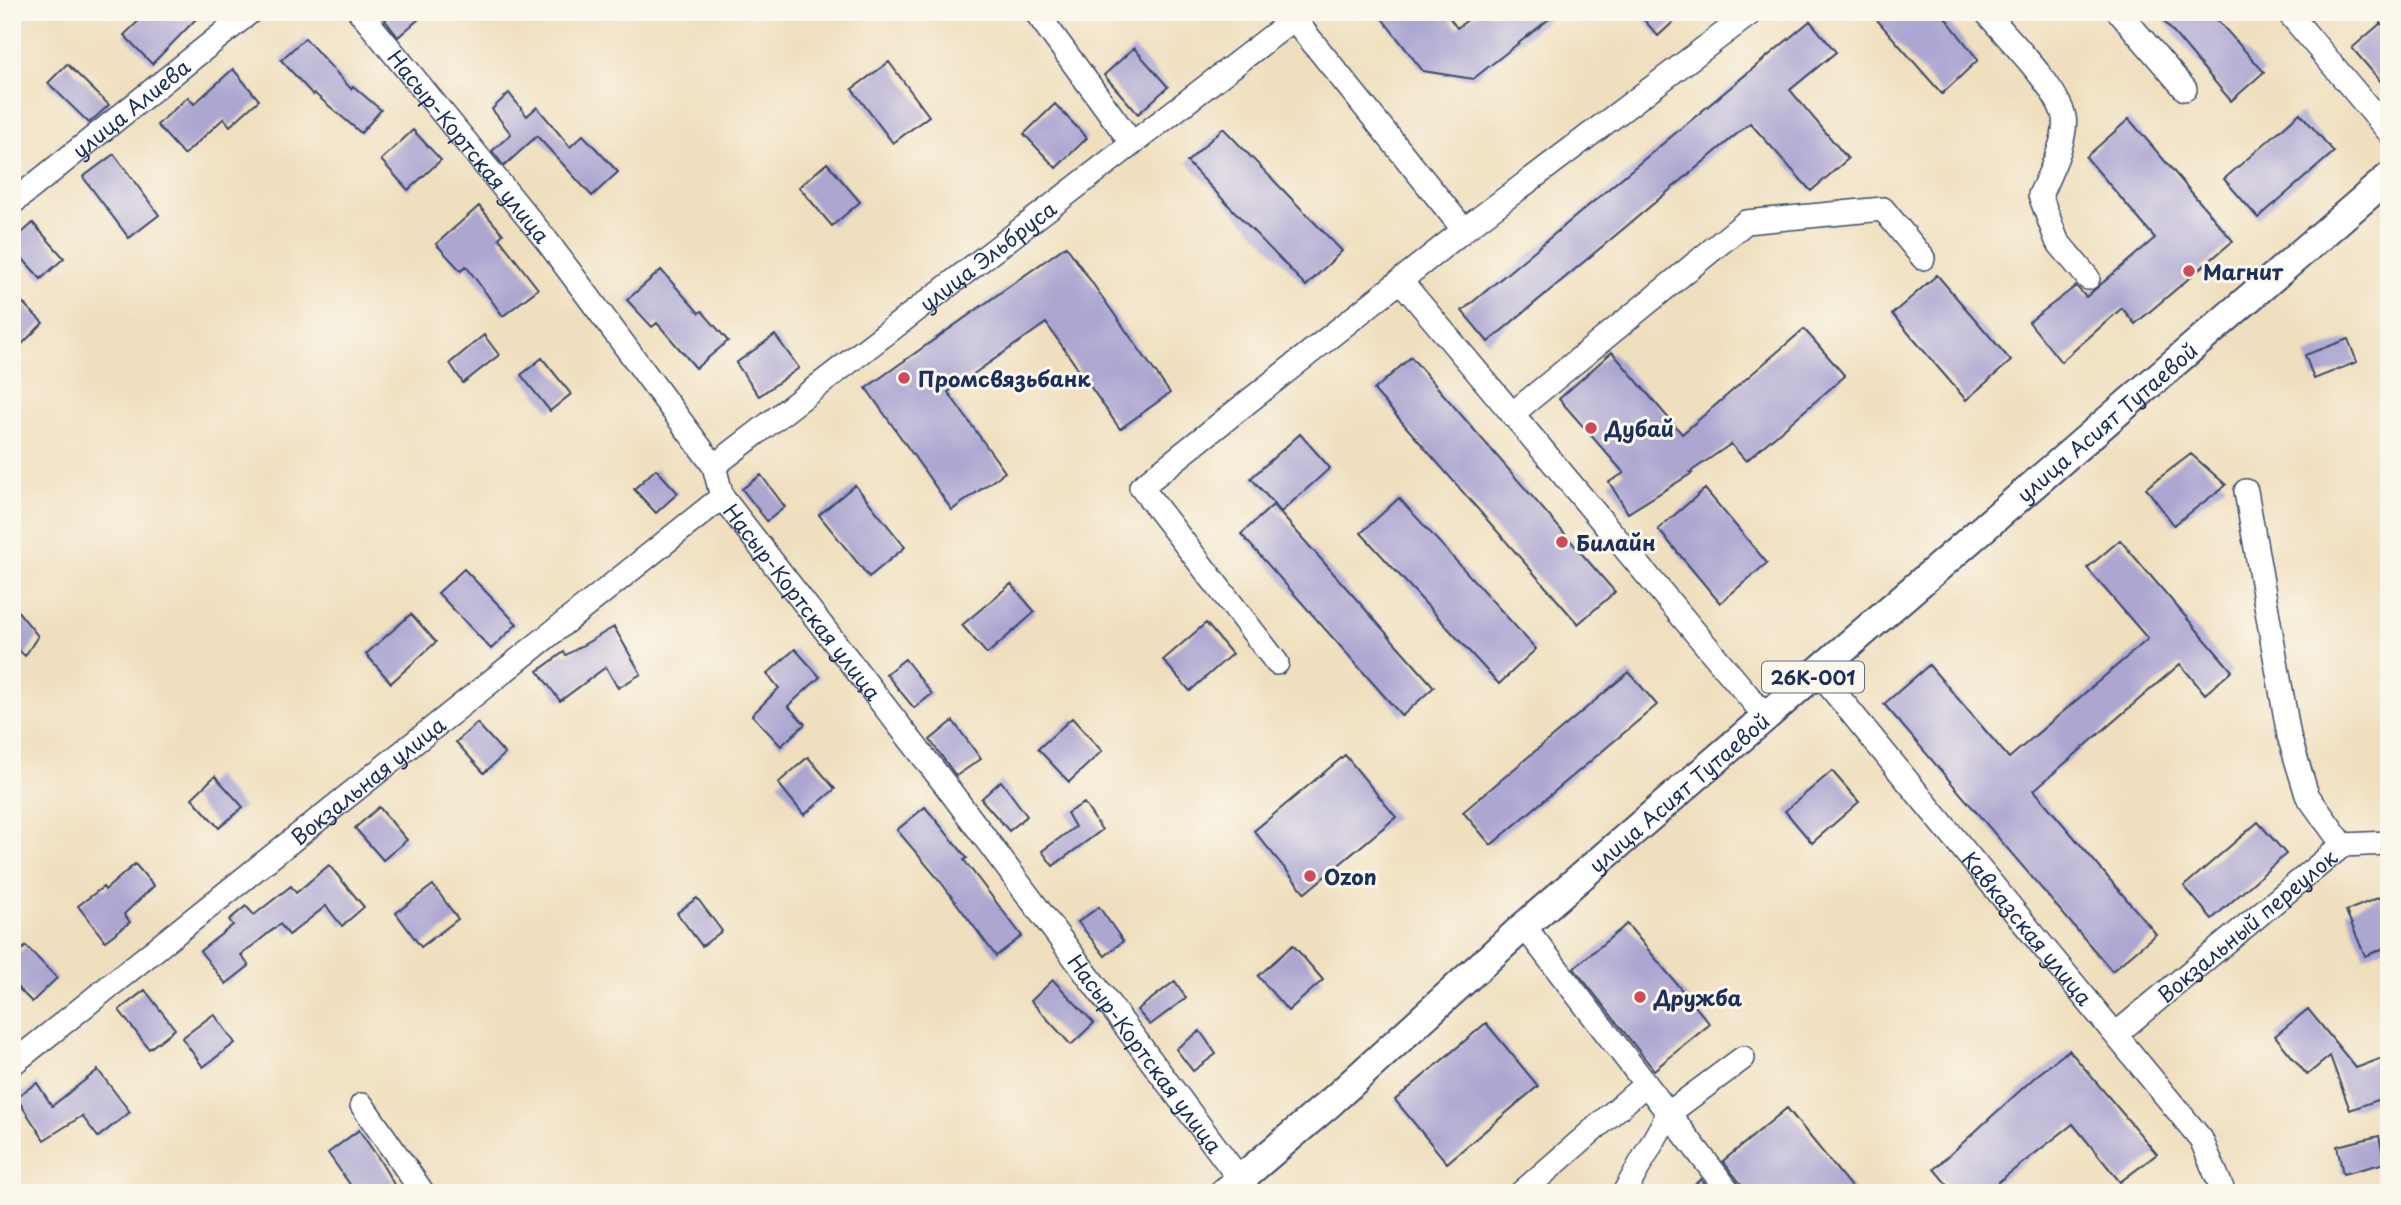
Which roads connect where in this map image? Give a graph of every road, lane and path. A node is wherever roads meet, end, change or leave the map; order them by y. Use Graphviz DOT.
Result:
graph roads {
  1 [pos="250,12"];
  2 [pos="360,12"];
  3 [pos="1036,12"];
  4 [pos="1752,12"];
  5 [pos="1986,12"];
  6 [pos="2119,12"];
  7 [pos="2288,12"];
  8 [pos="1291,16"];
  9 [pos="2185,89"];
  10 [pos="2389,132"];
  11 [pos="1131,142"];
  12 [pos="2389,177"];
  13 [pos="12,203"];
  14 [pos="1464,230"];
  15 [pos="1923,258"];
  16 [pos="2088,278"];
  17 [pos="1401,281"];
  18 [pos="1512,414"];
  19 [pos="714,466"];
  20 [pos="2246,491"];
  21 [pos="722,497"];
  22 [pos="1277,663"];
  23 [pos="1818,672"];
  24 [pos="1766,717"];
  25 [pos="2389,843"];
  26 [pos="2343,845"];
  27 [pos="1524,926"];
  28 [pos="2116,1034"];
  29 [pos="1743,1058"];
  30 [pos="12,1064"];
  31 [pos="1646,1084"];
  32 [pos="362,1105"];
  33 [pos="1669,1113"];
  34 [pos="1238,1188"];
  35 [pos="423,1193"];
  36 [pos="1521,1193"];
  37 [pos="1624,1193"];
  38 [pos="1730,1193"];
  39 [pos="2224,1193"];
  1 -- 13 [label="street, улица Алиева"];
  2 -- 19 [label="street, Насыр-Кортская улица"];
  3 -- 11 [label="street"];
  4 -- 14 [label="street"];
  5 -- 16 [label="street"];
  6 -- 9 [label="street"];
  7 -- 10 [label="street"];
  8 -- 11 [label="street, улица Эльбруса"];
  8 -- 14 [label="street"];
  11 -- 19 [label="street, улица Эльбруса"];
  12 -- 23 [label="main road, улица Асият Тутаевой / 26К-001"];
  14 -- 17 [label="street"];
  15 -- 18 [label="street"];
  17 -- 18 [label="street"];
  17 -- 22 [label="street"];
  18 -- 24 [label="street"];
  19 -- 21 [label="street, Насыр-Кортская улица"];
  20 -- 26 [label="street"];
  21 -- 30 [label="street, Вокзальная улица"];
  21 -- 34 [label="street, Насыр-Кортская улица"];
  23 -- 24 [label="main road, улица Асият Тутаевой / 26К-001"];
  23 -- 28 [label="street, Кавказская улица"];
  24 -- 27 [label="main road, улица Асият Тутаевой / 26К-001"];
  25 -- 26 [label="street, Вокзальный переулок"];
  26 -- 28 [label="street, Вокзальный переулок"];
  27 -- 31 [label="street"];
  27 -- 34 [label="main road, улица Асият Тутаевой / 26К-001"];
  28 -- 39 [label="street, Кавказская улица"];
  29 -- 33 [label="street"];
  31 -- 33 [label="street"];
  31 -- 36 [label="street"];
  32 -- 35 [label="street"];
  33 -- 37 [label="street"];
  33 -- 38 [label="street"];
}
